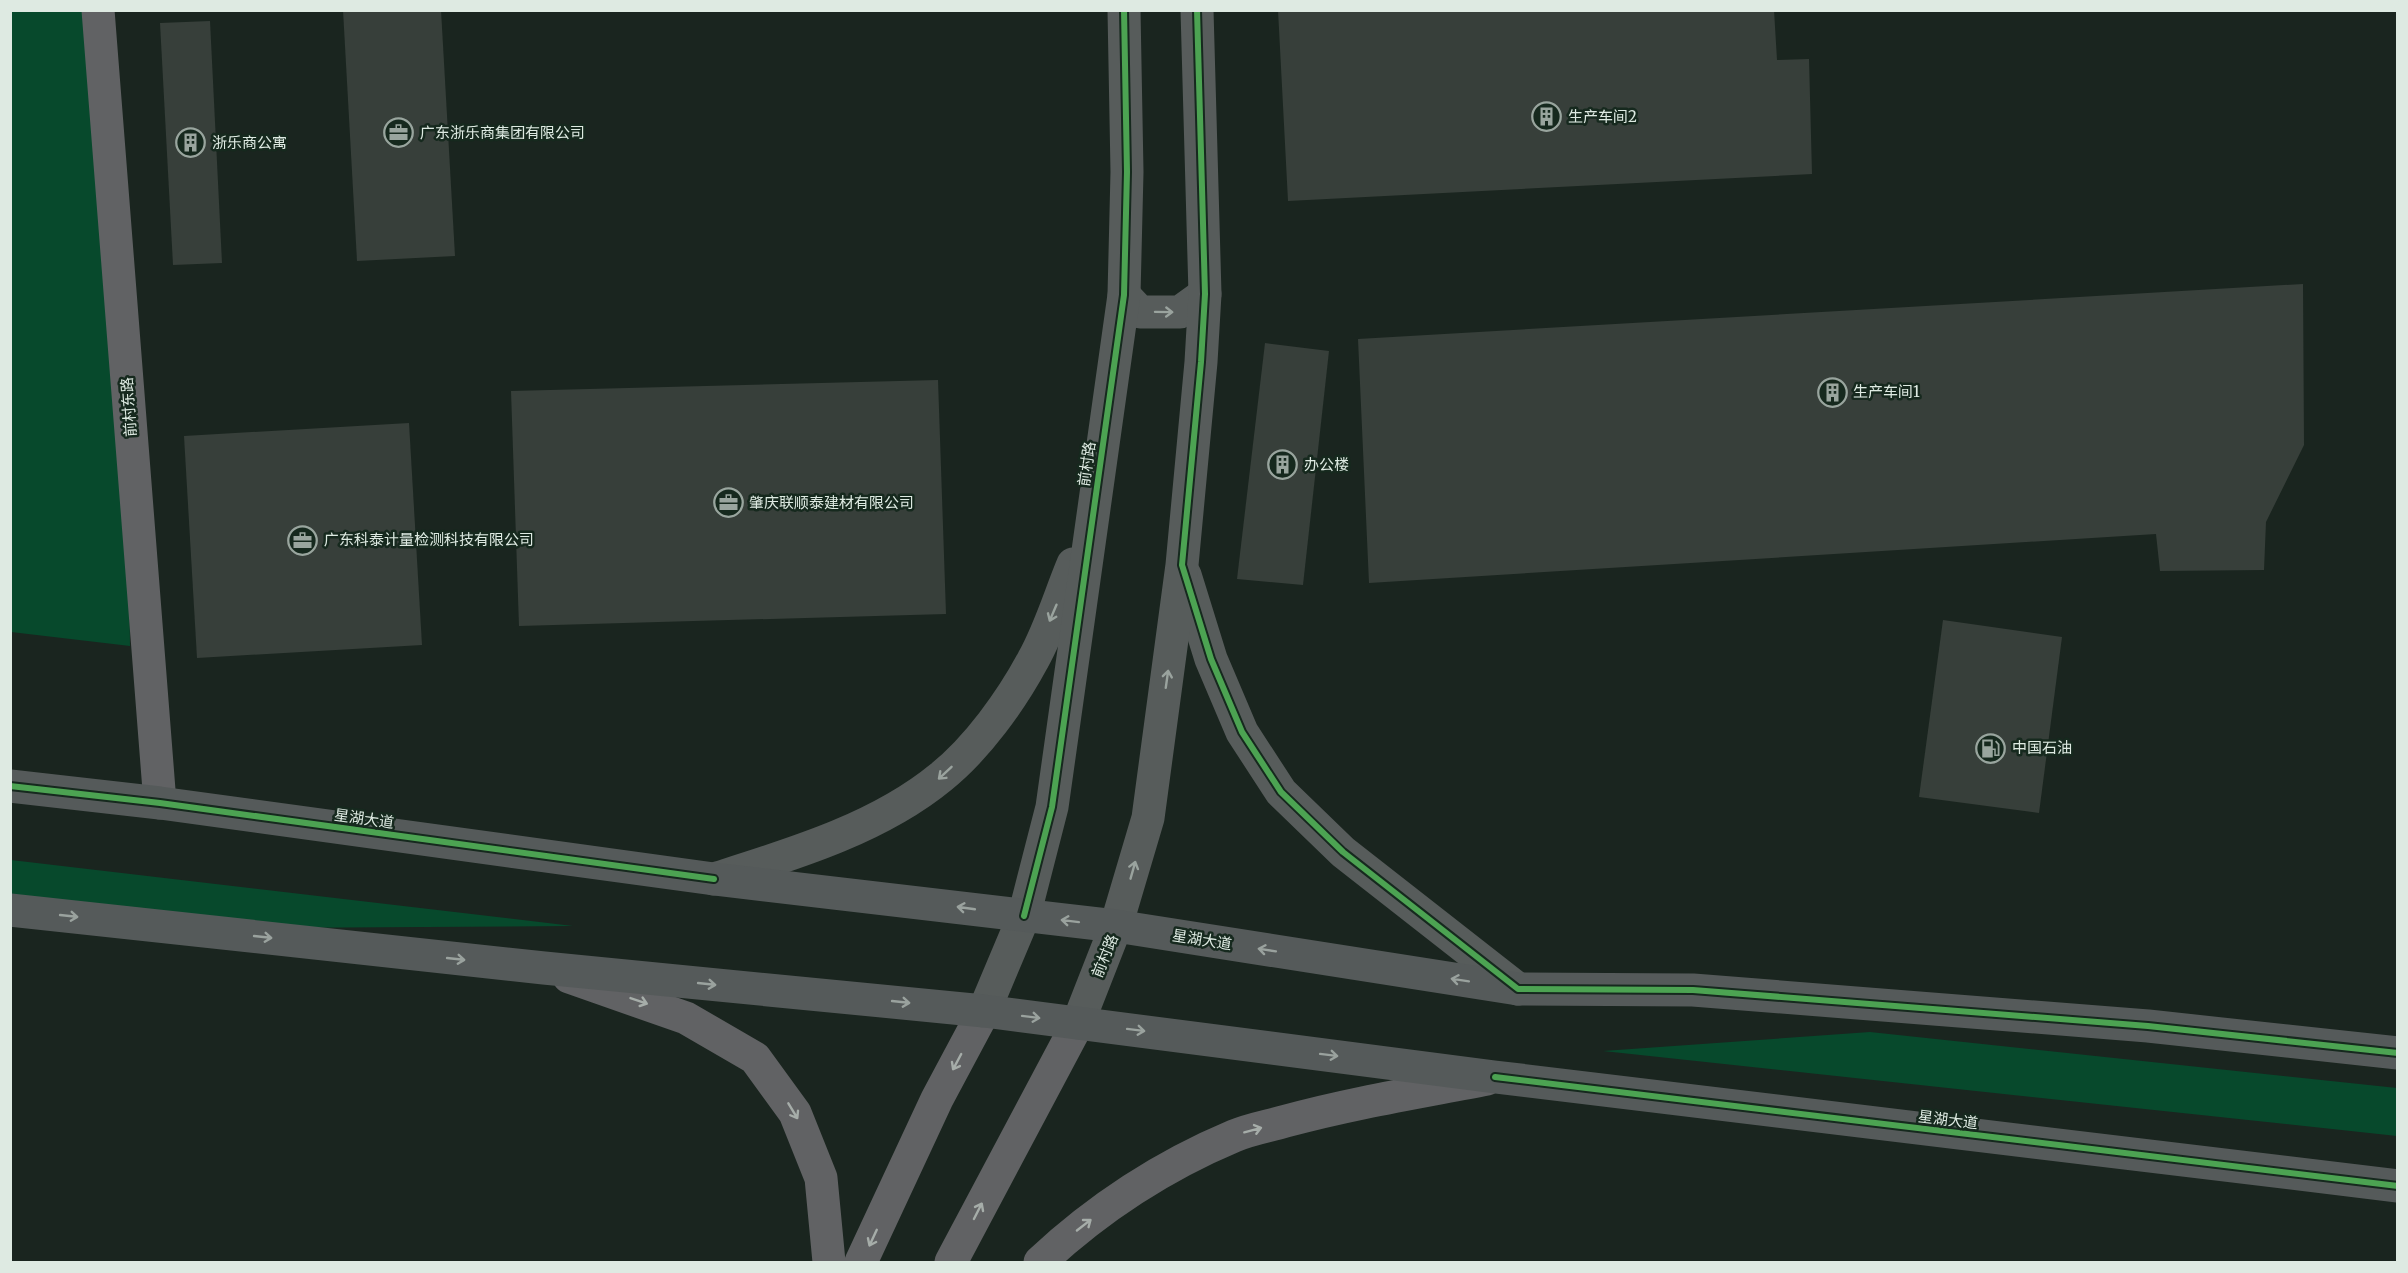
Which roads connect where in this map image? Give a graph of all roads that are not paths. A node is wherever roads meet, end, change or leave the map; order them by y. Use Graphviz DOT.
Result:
graph roads {
  1 [pos="98,10"];
  2 [pos="1124,10"];
  3 [pos="1197,10"];
  4 [pos="1205,294"];
  5 [pos="1124,295"];
  6 [pos="1091,520"];
  7 [pos="1182,565"];
  8 [pos="10,786"];
  9 [pos="160,803"];
  10 [pos="714,879"];
  11 [pos="10,910"];
  12 [pos="1024,916"];
  13 [pos="1116,926"];
  14 [pos="544,968"];
  15 [pos="1518,989"];
  16 [pos="984,1011"];
  17 [pos="1078,1023"];
  18 [pos="2397,1053"];
  19 [pos="1495,1077"];
  20 [pos="2397,1186"];
  21 [pos="829,1263"];
  22 [pos="861,1263"];
  23 [pos="951,1263"];
  24 [pos="1040,1263"];
  1 -- 9 [label="street, 前村东路"];
  2 -- 5 [label="main road, 前村路"];
  3 -- 4 [label="main road, 前村路"];
  5 -- 4 [label="main road, one-way"];
  4 -- 7 [label="main road, 前村路"];
  5 -- 6 [label="main road, 前村路"];
  6 -- 10 [label="main road, one-way"];
  6 -- 12 [label="main road, 前村路"];
  13 -- 7 [label="main road, 前村路, one-way"];
  7 -- 15 [label="main road"];
  8 -- 9 [label="main road, 星湖大道"];
  9 -- 10 [label="main road, 星湖大道"];
  12 -- 10 [label="main road, 星湖大道, one-way"];
  11 -- 14 [label="main road, 星湖大道, one-way"];
  13 -- 12 [label="main road, 星湖大道, one-way"];
  12 -- 16 [label="main road, 前村路"];
  15 -- 13 [label="main road, 星湖大道, one-way"];
  13 -- 17 [label="main road, 前村路"];
  14 -- 16 [label="main road, 星湖大道, one-way"];
  14 -- 21 [label="street, one-way"];
  15 -- 18 [label="main road, 星湖大道"];
  16 -- 17 [label="main road, 星湖大道, one-way"];
  16 -- 22 [label="street, 前村路, one-way"];
  17 -- 19 [label="main road, 星湖大道, one-way"];
  23 -- 17 [label="street, 前村路, one-way"];
  19 -- 20 [label="main road, 星湖大道"];
  24 -- 19 [label="street, one-way"];
}
